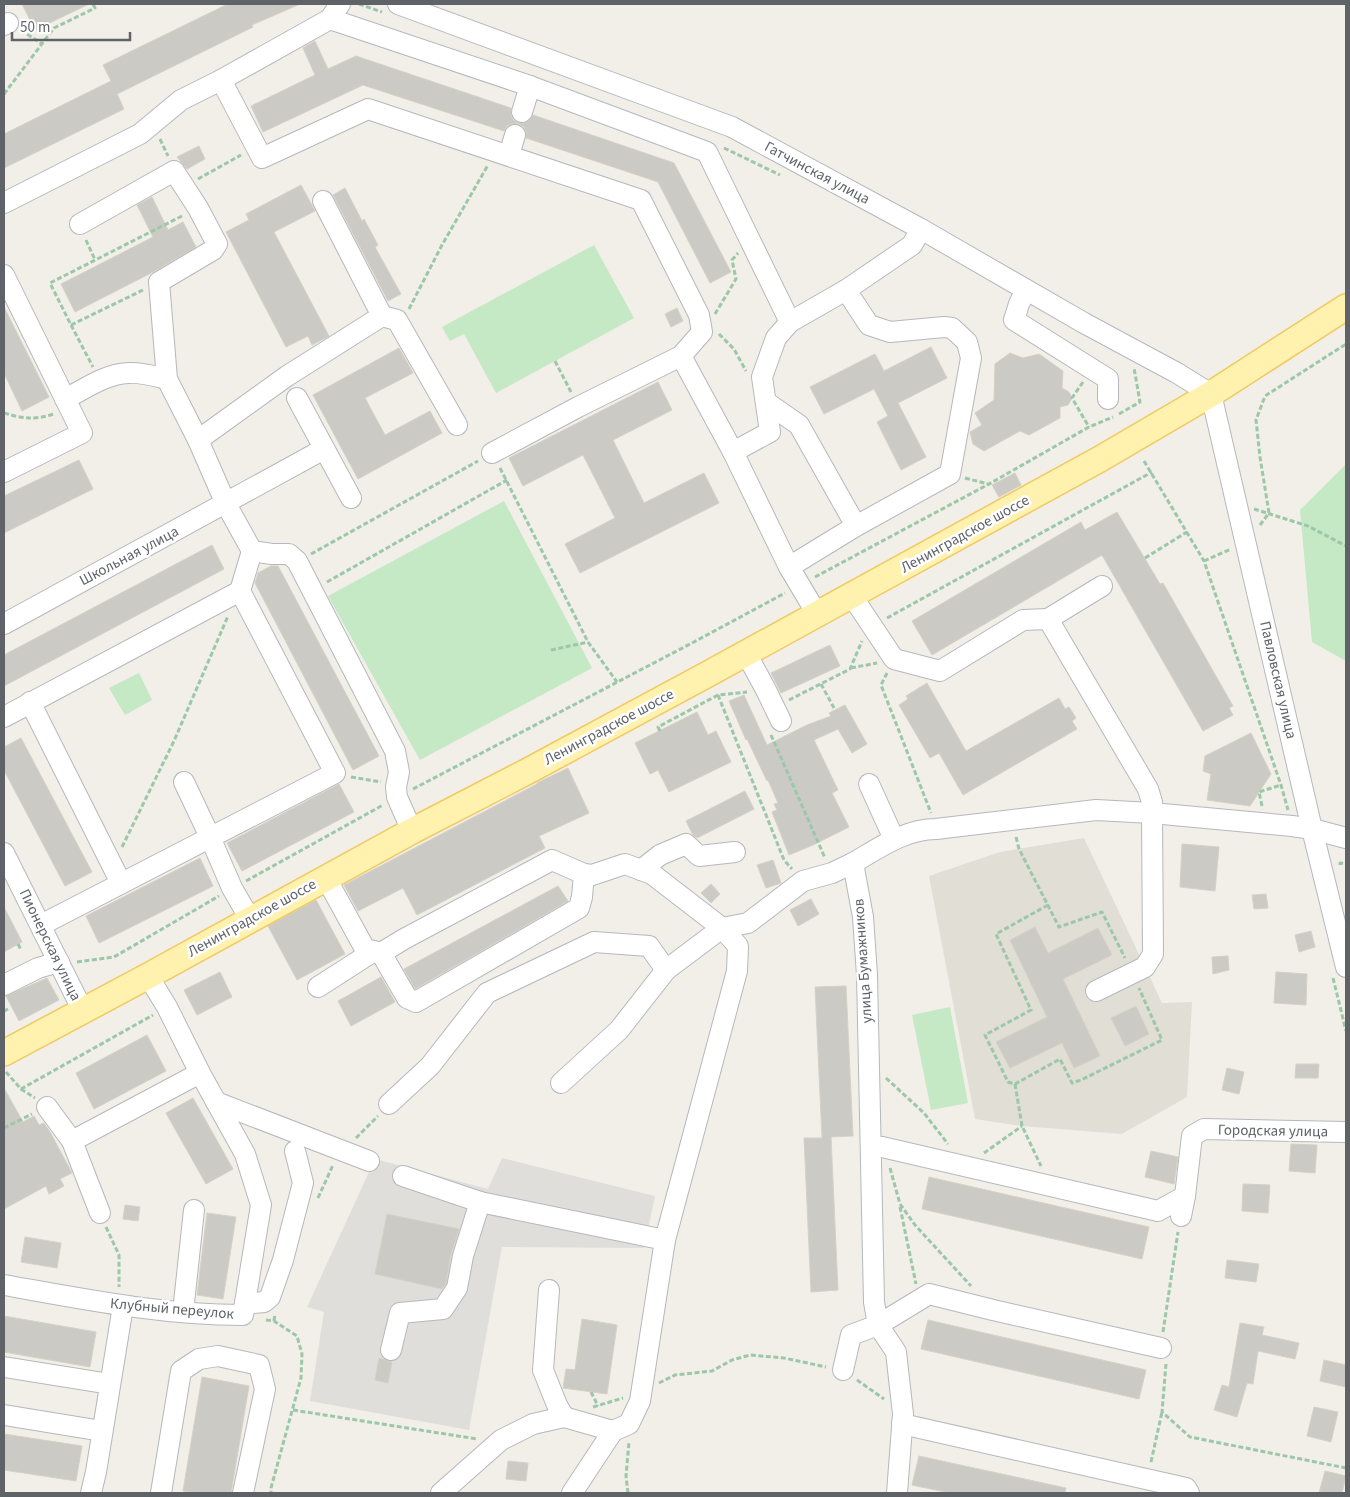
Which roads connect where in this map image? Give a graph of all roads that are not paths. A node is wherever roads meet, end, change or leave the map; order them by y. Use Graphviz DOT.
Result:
graph roads {
  1 [pos="392,9"];
  2 [pos="335,11"];
  3 [pos="221,80"];
  4 [pos="530,86"];
  5 [pos="522,112"];
  6 [pos="515,135"];
  7 [pos="502,153"];
  8 [pos="323,201"];
  9 [pos="4,203"];
  10 [pos="80,224"];
  11 [pos="921,229"];
  12 [pos="4,275"];
  13 [pos="846,290"];
  14 [pos="1026,290"];
  15 [pos="1346,307"];
  16 [pos="389,318"];
  17 [pos="790,322"];
  18 [pos="681,356"];
  19 [pos="167,379"];
  20 [pos="1211,394"];
  21 [pos="765,396"];
  22 [pos="297,398"];
  23 [pos="1108,399"];
  24 [pos="68,405"];
  25 [pos="457,425"];
  26 [pos="198,440"];
  27 [pos="324,449"];
  28 [pos="733,452"];
  29 [pos="492,453"];
  30 [pos="4,472"];
  31 [pos="351,498"];
  32 [pos="226,504"];
  33 [pos="856,526"];
  34 [pos="252,551"];
  35 [pos="789,567"];
  36 [pos="1102,586"];
  37 [pos="240,591"];
  38 [pos="852,596"];
  39 [pos="816,614"];
  40 [pos="1048,619"];
  41 [pos="4,624"];
  42 [pos="746,653"];
  43 [pos="30,702"];
  44 [pos="4,717"];
  45 [pos="775,727"];
  46 [pos="184,782"];
  47 [pos="869,784"];
  48 [pos="1152,812"];
  49 [pos="1312,829"];
  50 [pos="412,830"];
  51 [pos="210,837"];
  52 [pos="1346,838"];
  53 [pos="894,839"];
  54 [pos="735,852"];
  55 [pos="4,853"];
  56 [pos="853,863"];
  57 [pos="641,870"];
  58 [pos="584,874"];
  59 [pos="326,878"];
  60 [pos="10,880"];
  61 [pos="121,883"];
  62 [pos="250,919"];
  63 [pos="41,925"];
  64 [pos="722,928"];
  65 [pos="377,952"];
  66 [pos="59,962"];
  67 [pos="1346,967"];
  68 [pos="666,970"];
  69 [pos="148,976"];
  70 [pos="4,985"];
  71 [pos="318,987"];
  72 [pos="1096,991"];
  73 [pos="83,1011"];
  74 [pos="4,1053"];
  75 [pos="200,1073"];
  76 [pos="561,1083"];
  77 [pos="216,1102"];
  78 [pos="389,1104"];
  79 [pos="47,1106"];
  80 [pos="1346,1132"];
  81 [pos="72,1142"];
  82 [pos="876,1146"];
  83 [pos="295,1150"];
  84 [pos="369,1161"];
  85 [pos="403,1176"];
  86 [pos="1185,1196"];
  87 [pos="480,1202"];
  88 [pos="194,1210"];
  89 [pos="100,1213"];
  90 [pos="1181,1216"];
  91 [pos="665,1240"];
  92 [pos="4,1284"];
  93 [pos="549,1290"];
  94 [pos="245,1304"];
  95 [pos="120,1306"];
  96 [pos="183,1312"];
  97 [pos="878,1325"];
  98 [pos="1160,1348"];
  99 [pos="391,1350"];
  100 [pos="4,1367"];
  101 [pos="843,1370"];
  102 [pos="110,1384"];
  103 [pos="4,1415"];
  104 [pos="564,1416"];
  105 [pos="902,1419"];
  106 [pos="621,1427"];
  107 [pos="102,1431"];
  108 [pos="91,1493"];
  109 [pos="162,1493"];
  110 [pos="244,1493"];
  111 [pos="441,1493"];
  112 [pos="572,1493"];
  113 [pos="897,1493"];
  114 [pos="1189,1493"];
  1 -- 11 [label="street, Гатчинская улица"];
  2 -- 3 [label="street"];
  2 -- 4 [label="street"];
  3 -- 7 [label="street"];
  3 -- 9 [label="street"];
  4 -- 5 [label="street"];
  4 -- 17 [label="street"];
  6 -- 7 [label="street"];
  7 -- 18 [label="street"];
  8 -- 16 [label="street"];
  10 -- 19 [label="street"];
  11 -- 13 [label="street"];
  11 -- 14 [label="street, Гатчинская улица"];
  12 -- 24 [label="street"];
  13 -- 17 [label="street"];
  13 -- 33 [label="street"];
  14 -- 20 [label="street, Гатчинская улица"];
  14 -- 23 [label="street"];
  15 -- 20 [label="main road, Ленинградское шоссе"];
  16 -- 25 [label="street"];
  16 -- 26 [label="street"];
  17 -- 21 [label="street"];
  18 -- 28 [label="street"];
  18 -- 29 [label="street"];
  19 -- 24 [label="street"];
  19 -- 26 [label="street"];
  20 -- 38 [label="main road, Ленинградское шоссе"];
  20 -- 49 [label="street, Павловская улица"];
  21 -- 28 [label="street"];
  21 -- 33 [label="street"];
  22 -- 27 [label="street"];
  24 -- 30 [label="street"];
  26 -- 32 [label="street"];
  27 -- 31 [label="street"];
  27 -- 32 [label="street, Школьная улица"];
  28 -- 35 [label="street"];
  32 -- 34 [label="street"];
  32 -- 41 [label="street, Школьная улица"];
  33 -- 35 [label="street"];
  34 -- 37 [label="street"];
  34 -- 50 [label="street"];
  35 -- 39 [label="street"];
  36 -- 40 [label="street"];
  37 -- 43 [label="street"];
  37 -- 51 [label="street"];
  38 -- 39 [label="main road, Ленинградское шоссе"];
  38 -- 40 [label="street"];
  39 -- 42 [label="main road, Ленинградское шоссе"];
  40 -- 48 [label="street"];
  42 -- 45 [label="street"];
  42 -- 50 [label="main road, Ленинградское шоссе"];
  43 -- 44 [label="street"];
  43 -- 61 [label="street"];
  46 -- 51 [label="street"];
  47 -- 53 [label="street"];
  48 -- 49 [label="street"];
  48 -- 53 [label="street"];
  48 -- 72 [label="street"];
  49 -- 52 [label="street"];
  49 -- 67 [label="street, Павловская улица"];
  50 -- 59 [label="main road, Ленинградское шоссе"];
  51 -- 61 [label="street"];
  51 -- 62 [label="street"];
  53 -- 56 [label="street"];
  54 -- 57 [label="street"];
  55 -- 60 [label="street, Пионерская улица"];
  56 -- 64 [label="street"];
  56 -- 82 [label="street, улица Бумажников"];
  57 -- 58 [label="street"];
  57 -- 64 [label="street"];
  58 -- 65 [label="street"];
  58 -- 65 [label="street"];
  59 -- 62 [label="main road, Ленинградское шоссе"];
  59 -- 65 [label="street"];
  60 -- 63 [label="street, Пионерская улица"];
  61 -- 63 [label="street"];
  62 -- 69 [label="main road, Ленинградское шоссе"];
  63 -- 66 [label="street, Пионерская улица"];
  64 -- 68 [label="street"];
  64 -- 91 [label="street"];
  65 -- 71 [label="street"];
  66 -- 70 [label="street"];
  66 -- 73 [label="street, Пионерская улица"];
  68 -- 76 [label="street"];
  68 -- 78 [label="street"];
  69 -- 73 [label="main road, Ленинградское шоссе"];
  69 -- 75 [label="street, Клубный переулок"];
  73 -- 74 [label="main road, Ленинградское шоссе"];
  75 -- 77 [label="street, Клубный переулок"];
  75 -- 81 [label="street"];
  77 -- 84 [label="street"];
  77 -- 94 [label="street, Клубный переулок"];
  79 -- 81 [label="street"];
  80 -- 86 [label="street, Городская улица"];
  81 -- 89 [label="street"];
  82 -- 86 [label="street"];
  82 -- 97 [label="street, улица Бумажников"];
  83 -- 94 [label="street"];
  85 -- 87 [label="street"];
  86 -- 90 [label="street, Городская улица"];
  87 -- 91 [label="street"];
  87 -- 99 [label="street"];
  88 -- 96 [label="street"];
  91 -- 106 [label="street"];
  92 -- 95 [label="street, Клубный переулок"];
  93 -- 104 [label="street"];
  94 -- 96 [label="street, Клубный переулок"];
  95 -- 96 [label="street, Клубный переулок"];
  95 -- 102 [label="street"];
  97 -- 98 [label="street"];
  97 -- 101 [label="street"];
  97 -- 105 [label="street, улица Бумажников"];
  100 -- 102 [label="street"];
  102 -- 107 [label="street"];
  103 -- 107 [label="street"];
  104 -- 106 [label="street"];
  104 -- 111 [label="street"];
  105 -- 113 [label="street, улица Бумажников"];
  105 -- 114 [label="street"];
  106 -- 112 [label="street"];
  107 -- 108 [label="street"];
  109 -- 110 [label="street"];
}
